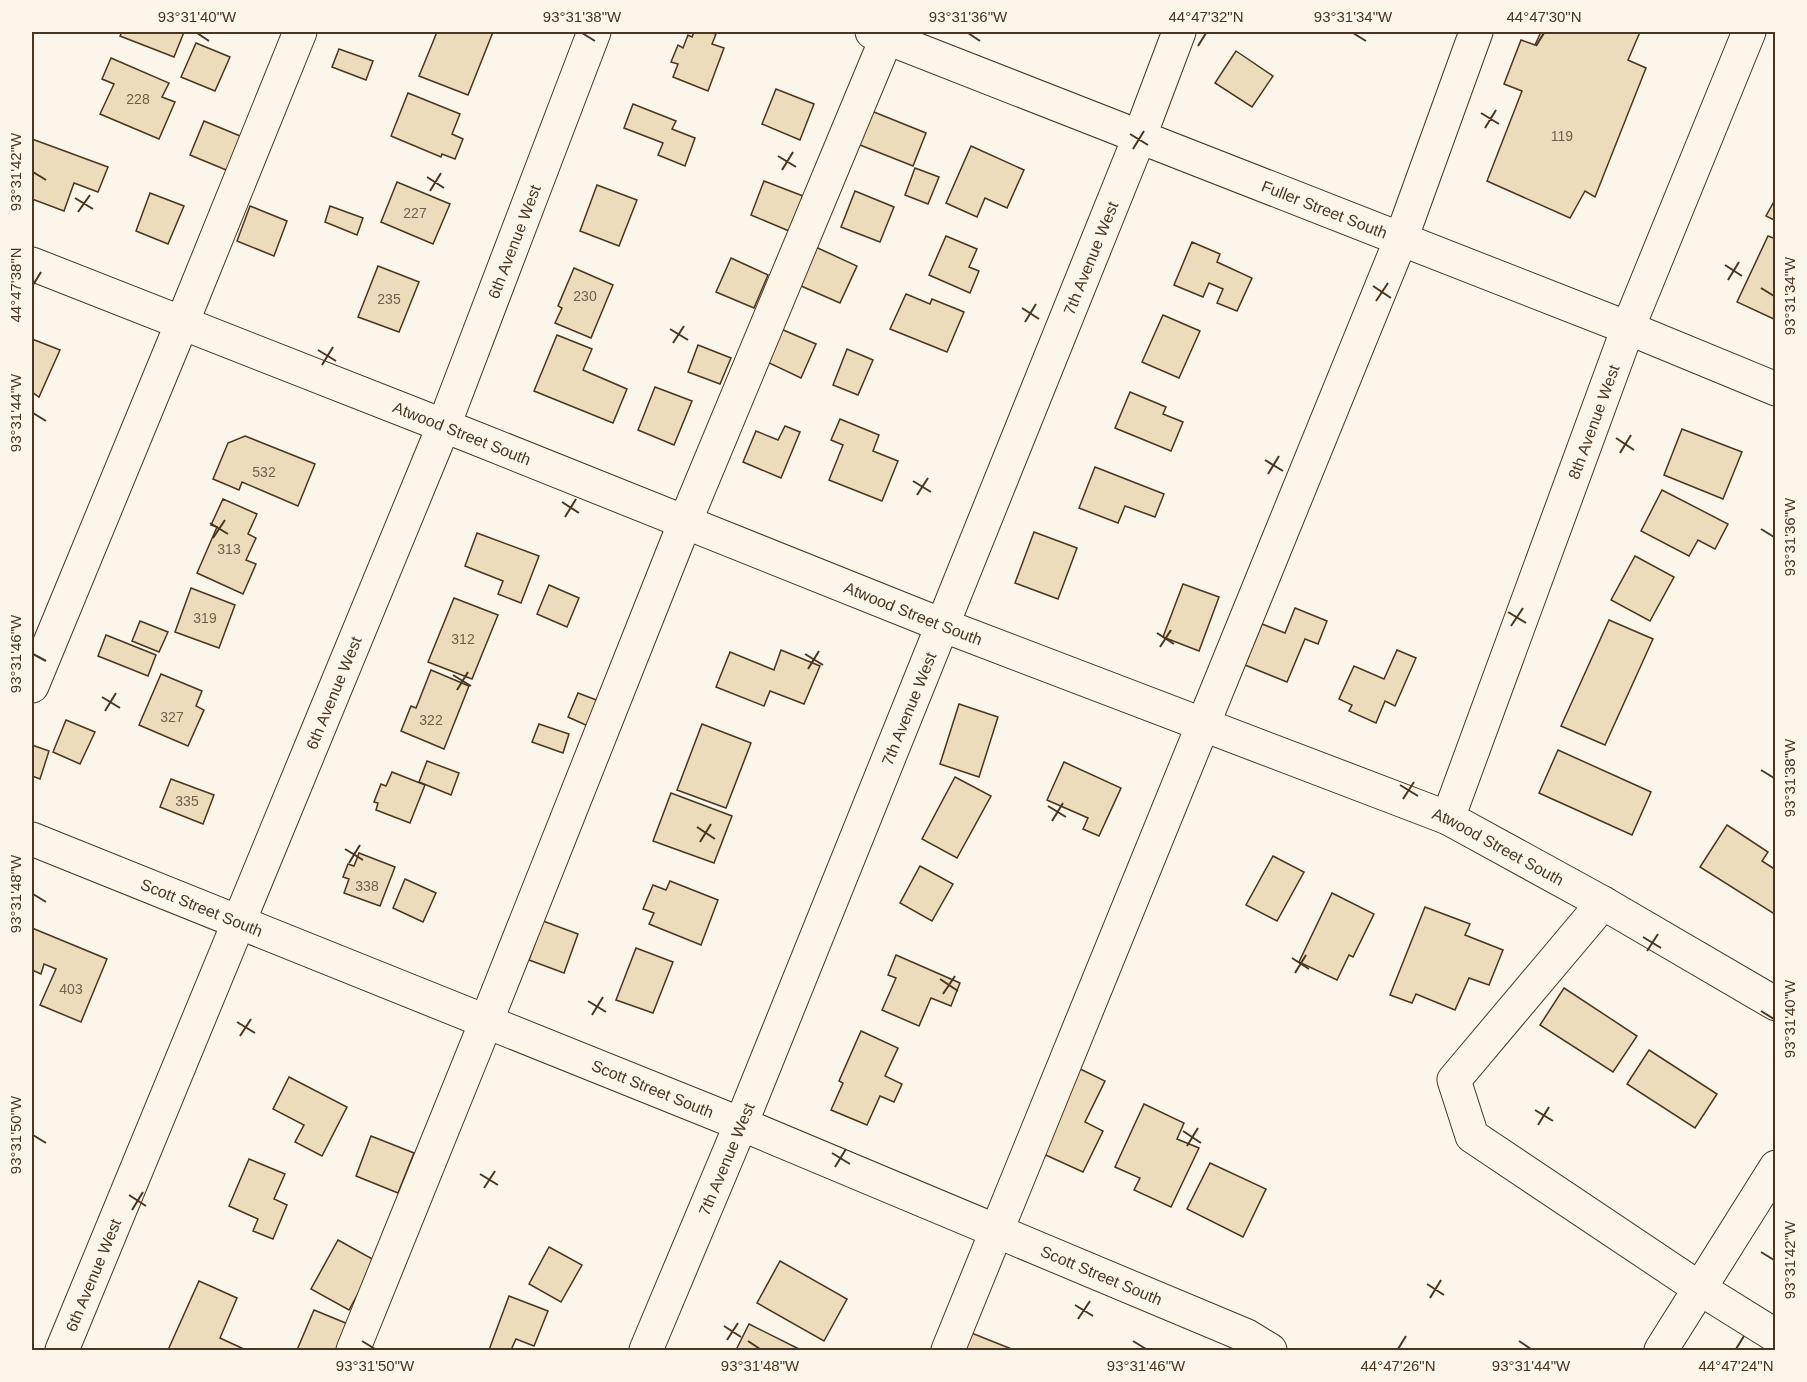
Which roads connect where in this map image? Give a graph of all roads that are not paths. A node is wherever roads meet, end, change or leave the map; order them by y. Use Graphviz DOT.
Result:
graph roads {
  1 [pos="300,32"];
  2 [pos="594,32"];
  3 [pos="1179,32"];
  4 [pos="1476,32"];
  5 [pos="1749,32"];
  6 [pos="882,33"];
  7 [pos="1139,138"];
  8 [pos="1401,239"];
  9 [pos="32,264"];
  10 [pos="182,323"];
  11 [pos="1628,328"];
  12 [pos="1776,389"];
  13 [pos="444,425"];
  14 [pos="685,522"];
  15 [pos="942,625"];
  16 [pos="32,686"];
  17 [pos="1203,724"];
  18 [pos="1448,818"];
  19 [pos="32,839"];
  20 [pos="1602,903"];
  21 [pos="237,922"];
  22 [pos="1776,1004"];
  23 [pos="486,1022"];
  24 [pos="741,1124"];
  25 [pos="1776,1167"];
  26 [pos="996,1232"];
  27 [pos="1700,1288"];
  28 [pos="1776,1336"];
  29 [pos="62,1350"];
  30 [pos="353,1350"];
  31 [pos="646,1350"];
  32 [pos="948,1350"];
  33 [pos="1270,1350"];
  34 [pos="1661,1350"];
  1 -- 10 [label="street"];
  2 -- 13 [label="street, 6th Avenue West"];
  3 -- 7 [label="street, 7th Avenue West"];
  4 -- 8 [label="street"];
  5 -- 11 [label="street, 8th Avenue West"];
  6 -- 7 [label="street, Fuller Street South"];
  6 -- 14 [label="street"];
  7 -- 8 [label="street, Fuller Street South"];
  7 -- 15 [label="street, 7th Avenue West"];
  8 -- 11 [label="street, Fuller Street South"];
  8 -- 17 [label="street"];
  9 -- 10 [label="street, Atwood Street South"];
  10 -- 13 [label="street, Atwood Street South"];
  10 -- 16 [label="street"];
  11 -- 12 [label="street, Fuller Street South"];
  11 -- 18 [label="street, 8th Avenue West"];
  13 -- 14 [label="street, Atwood Street South"];
  13 -- 21 [label="street, 6th Avenue West"];
  14 -- 15 [label="street, Atwood Street South"];
  14 -- 23 [label="street"];
  15 -- 17 [label="street, Atwood Street South"];
  15 -- 24 [label="street, 7th Avenue West"];
  17 -- 18 [label="street, Atwood Street South"];
  17 -- 26 [label="street"];
  18 -- 20 [label="street, Atwood Street South"];
  19 -- 21 [label="street, Scott Street South"];
  20 -- 22 [label="street, Atwood Street South"];
  20 -- 27 [label="street"];
  21 -- 23 [label="street, Scott Street South"];
  21 -- 29 [label="street, 6th Avenue West"];
  23 -- 24 [label="street, Scott Street South"];
  23 -- 30 [label="street"];
  24 -- 26 [label="street, Scott Street South"];
  24 -- 31 [label="street, 7th Avenue West"];
  25 -- 27 [label="street"];
  26 -- 32 [label="street"];
  26 -- 33 [label="street, Scott Street South"];
  27 -- 28 [label="street"];
  27 -- 34 [label="street"];
}
